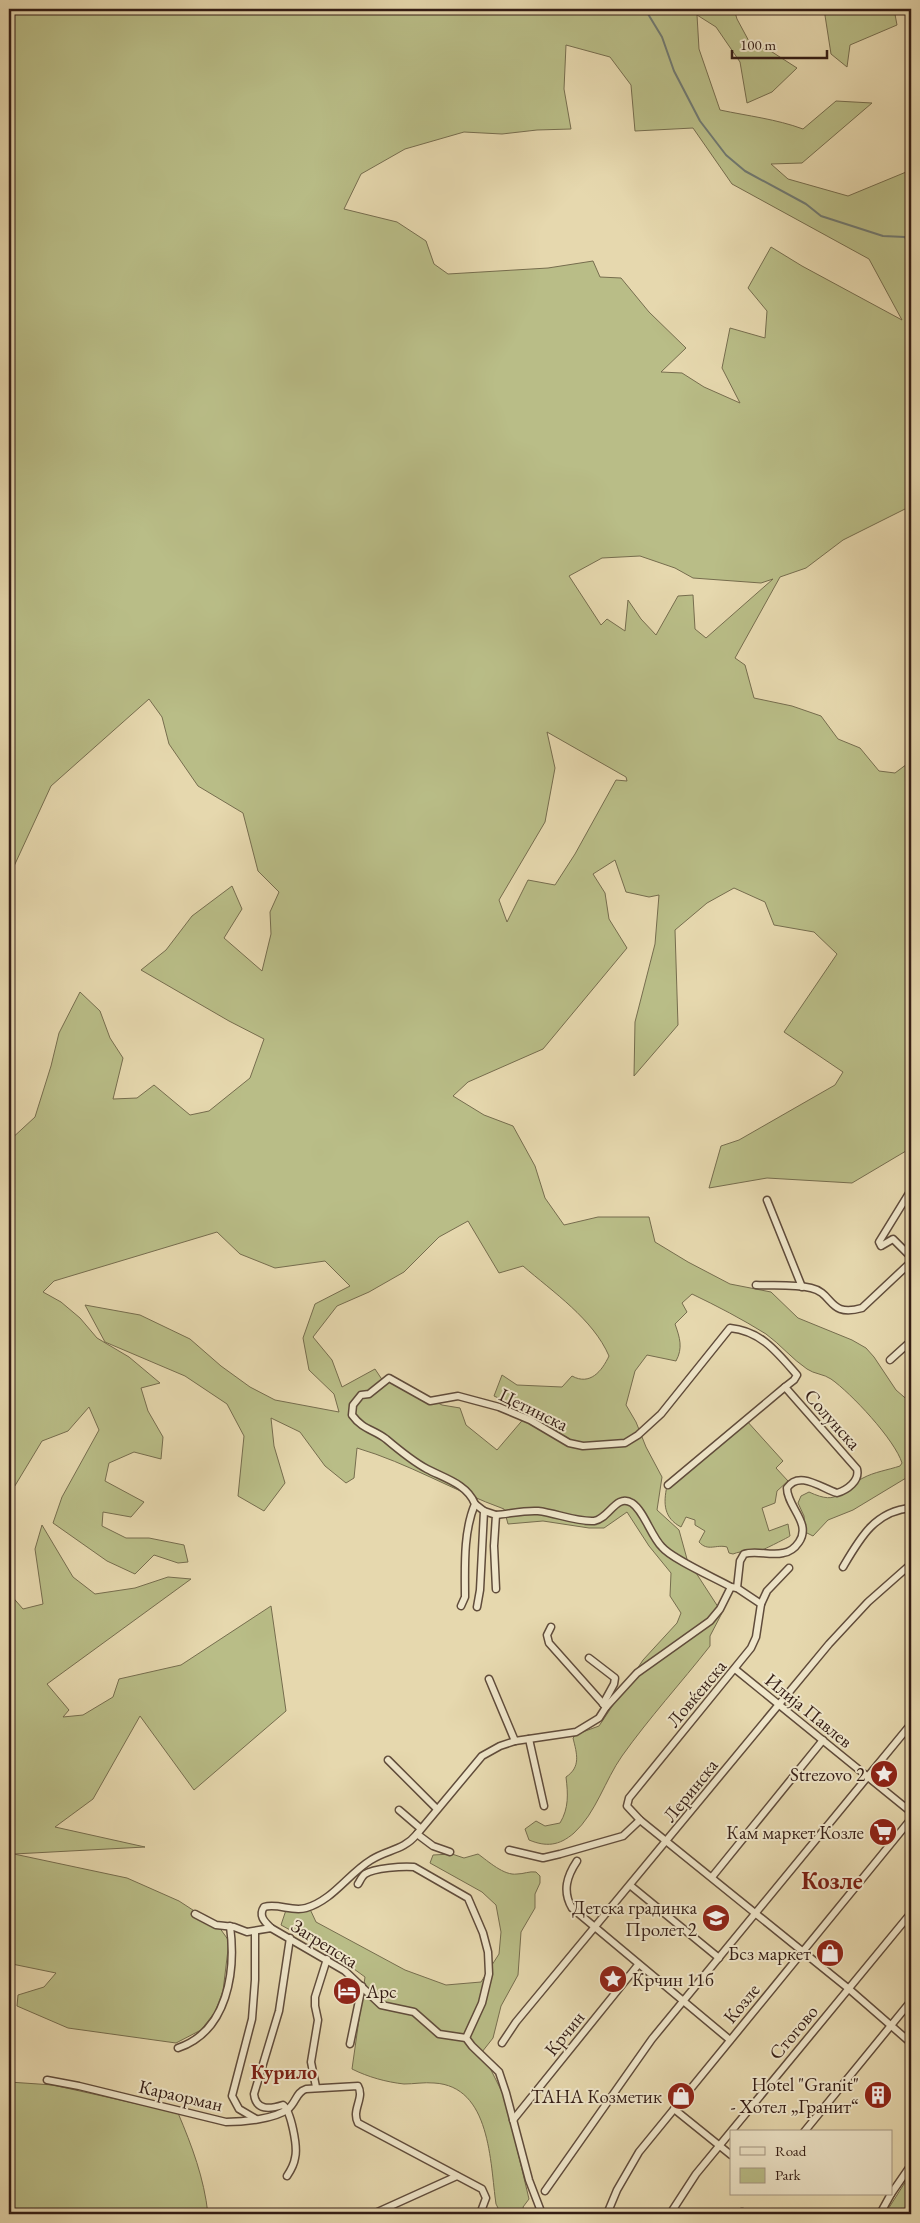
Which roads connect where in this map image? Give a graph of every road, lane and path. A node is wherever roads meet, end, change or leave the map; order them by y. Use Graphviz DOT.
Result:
graph roads {
  1 [pos="911,1190"];
  2 [pos="768,1200"];
  3 [pos="911,1257"];
  4 [pos="911,1262"];
  5 [pos="756,1285"];
  6 [pos="802,1287"];
  7 [pos="911,1341"];
  8 [pos="890,1360"];
  9 [pos="785,1387"];
  10 [pos="668,1484"];
  11 [pos="475,1504"];
  12 [pos="911,1508"];
  13 [pos="484,1511"];
  14 [pos="496,1515"];
  15 [pos="911,1564"];
  16 [pos="843,1567"];
  17 [pos="789,1568"];
  18 [pos="734,1587"];
  19 [pos="496,1589"];
  20 [pos="762,1600"];
  21 [pos="460,1606"];
  22 [pos="477,1607"];
  23 [pos="551,1627"];
  24 [pos="589,1658"];
  25 [pos="735,1669"];
  26 [pos="489,1679"];
  27 [pos="778,1704"];
  28 [pos="604,1706"];
  29 [pos="911,1724"];
  30 [pos="528,1739"];
  31 [pos="823,1740"];
  32 [pos="516,1741"];
  33 [pos="388,1760"];
  34 [pos="868,1777"];
  35 [pos="544,1806"];
  36 [pos="436,1808"];
  37 [pos="399,1810"];
  38 [pos="911,1812"];
  39 [pos="911,1819"];
  40 [pos="640,1820"];
  41 [pos="418,1831"];
  42 [pos="667,1841"];
  43 [pos="509,1850"];
  44 [pos="450,1852"];
  45 [pos="577,1861"];
  46 [pos="712,1876"];
  47 [pos="358,1884"];
  48 [pos="631,1886"];
  49 [pos="911,1913"];
  50 [pos="195,1914"];
  51 [pos="754,1914"];
  52 [pos="230,1926"];
  53 [pos="271,1928"];
  54 [pos="595,1929"];
  55 [pos="255,1932"];
  56 [pos="290,1938"];
  57 [pos="802,1952"];
  58 [pos="719,1958"];
  59 [pos="326,1959"];
  60 [pos="638,1965"];
  61 [pos="362,1986"];
  62 [pos="849,1989"];
  63 [pos="683,2001"];
  64 [pos="911,2001"];
  65 [pos="891,2026"];
  66 [pos="466,2038"];
  67 [pos="730,2040"];
  68 [pos="911,2043"];
  69 [pos="350,2044"];
  70 [pos="502,2044"];
  71 [pos="178,2048"];
  72 [pos="48,2080"];
  73 [pos="316,2087"];
  74 [pos="674,2109"];
  75 [pos="288,2110"];
  76 [pos="256,2119"];
  77 [pos="513,2120"];
  78 [pos="732,2130"];
  79 [pos="806,2130"];
  80 [pos="730,2132"];
  81 [pos="719,2145"];
  82 [pos="730,2154"];
  83 [pos="911,2165"];
  84 [pos="287,2176"];
  85 [pos="457,2176"];
  86 [pos="545,2190"];
  87 [pos="892,2193"];
  88 [pos="890,2196"];
  89 [pos="372,2214"];
  90 [pos="480,2214"];
  91 [pos="542,2214"];
  92 [pos="607,2214"];
  93 [pos="670,2214"];
  94 [pos="880,2214"];
  1 -- 3 [label="street"];
  2 -- 6 [label="street"];
  4 -- 6 [label="street"];
  5 -- 6 [label="street"];
  7 -- 8 [label="street"];
  9 -- 10 [label="street, Солунска"];
  9 -- 11 [label="street, Цетинска"];
  9 -- 18 [label="street, Солунска"];
  11 -- 13 [label="street, Цетинска"];
  11 -- 21 [label="street"];
  12 -- 16 [label="street"];
  13 -- 14 [label="street, Цетинска"];
  13 -- 22 [label="street"];
  14 -- 18 [label="street, Цетинска"];
  14 -- 19 [label="street"];
  15 -- 27 [label="street, Леринска"];
  17 -- 20 [label="street"];
  18 -- 20 [label="street"];
  18 -- 28 [label="street"];
  20 -- 25 [label="street, Ловќенска"];
  23 -- 28 [label="street"];
  24 -- 28 [label="street"];
  25 -- 27 [label="street, Илија Павлев"];
  25 -- 40 [label="street, Ловќенска"];
  26 -- 32 [label="street"];
  27 -- 31 [label="street, Илија Павлев"];
  27 -- 42 [label="street, Леринска"];
  28 -- 30 [label="street"];
  29 -- 34 [label="street"];
  30 -- 32 [label="street"];
  30 -- 35 [label="street"];
  31 -- 34 [label="street, Илија Павлев"];
  31 -- 46 [label="street"];
  32 -- 36 [label="street"];
  33 -- 36 [label="street"];
  34 -- 38 [label="street, Илија Павлев"];
  34 -- 51 [label="street"];
  36 -- 41 [label="street"];
  37 -- 41 [label="street"];
  39 -- 57 [label="street, Козле"];
  40 -- 42 [label="street, Ловќенска"];
  40 -- 43 [label="street"];
  41 -- 44 [label="street"];
  41 -- 53 [label="street"];
  42 -- 46 [label="street, Ловќенска"];
  42 -- 48 [label="street, Леринска"];
  45 -- 54 [label="street"];
  46 -- 51 [label="street, Ловќенска"];
  47 -- 66 [label="street"];
  48 -- 54 [label="street, Леринска"];
  48 -- 58 [label="street"];
  49 -- 62 [label="street, Стогово"];
  50 -- 52 [label="street, Загрепска"];
  51 -- 57 [label="street, Ловќенска"];
  51 -- 58 [label="street"];
  52 -- 55 [label="street, Загрепска"];
  52 -- 71 [label="street"];
  53 -- 55 [label="street, Загрепска"];
  53 -- 56 [label="street, Загрепска"];
  54 -- 60 [label="street"];
  54 -- 70 [label="street, Леринска"];
  55 -- 76 [label="street"];
  56 -- 59 [label="street, Загрепска"];
  56 -- 75 [label="street"];
  57 -- 62 [label="street, Ловќенска"];
  57 -- 67 [label="street, Козле"];
  58 -- 63 [label="street"];
  59 -- 61 [label="street, Загрепска"];
  59 -- 73 [label="street"];
  60 -- 63 [label="street"];
  60 -- 77 [label="street, Крчин"];
  61 -- 66 [label="street, Загрепска"];
  61 -- 69 [label="street"];
  62 -- 65 [label="street, Ловќенска"];
  62 -- 78 [label="street, Стогово"];
  63 -- 67 [label="street"];
  63 -- 86 [label="street"];
  64 -- 65 [label="street"];
  65 -- 68 [label="street, Ловќенска"];
  65 -- 79 [label="street"];
  66 -- 77 [label="street"];
  67 -- 74 [label="street, Козле"];
  72 -- 76 [label="street, Караорман"];
  73 -- 75 [label="street"];
  73 -- 85 [label="street"];
  74 -- 81 [label="street"];
  74 -- 92 [label="street, Козле"];
  75 -- 76 [label="street, Караорман"];
  75 -- 84 [label="street"];
  77 -- 91 [label="street"];
  80 -- 81 [label="street, Стогово"];
  81 -- 82 [label="street"];
  81 -- 93 [label="street, Стогово"];
  83 -- 87 [label="street"];
  85 -- 89 [label="street"];
  85 -- 90 [label="street"];
  88 -- 94 [label="street"];
}
